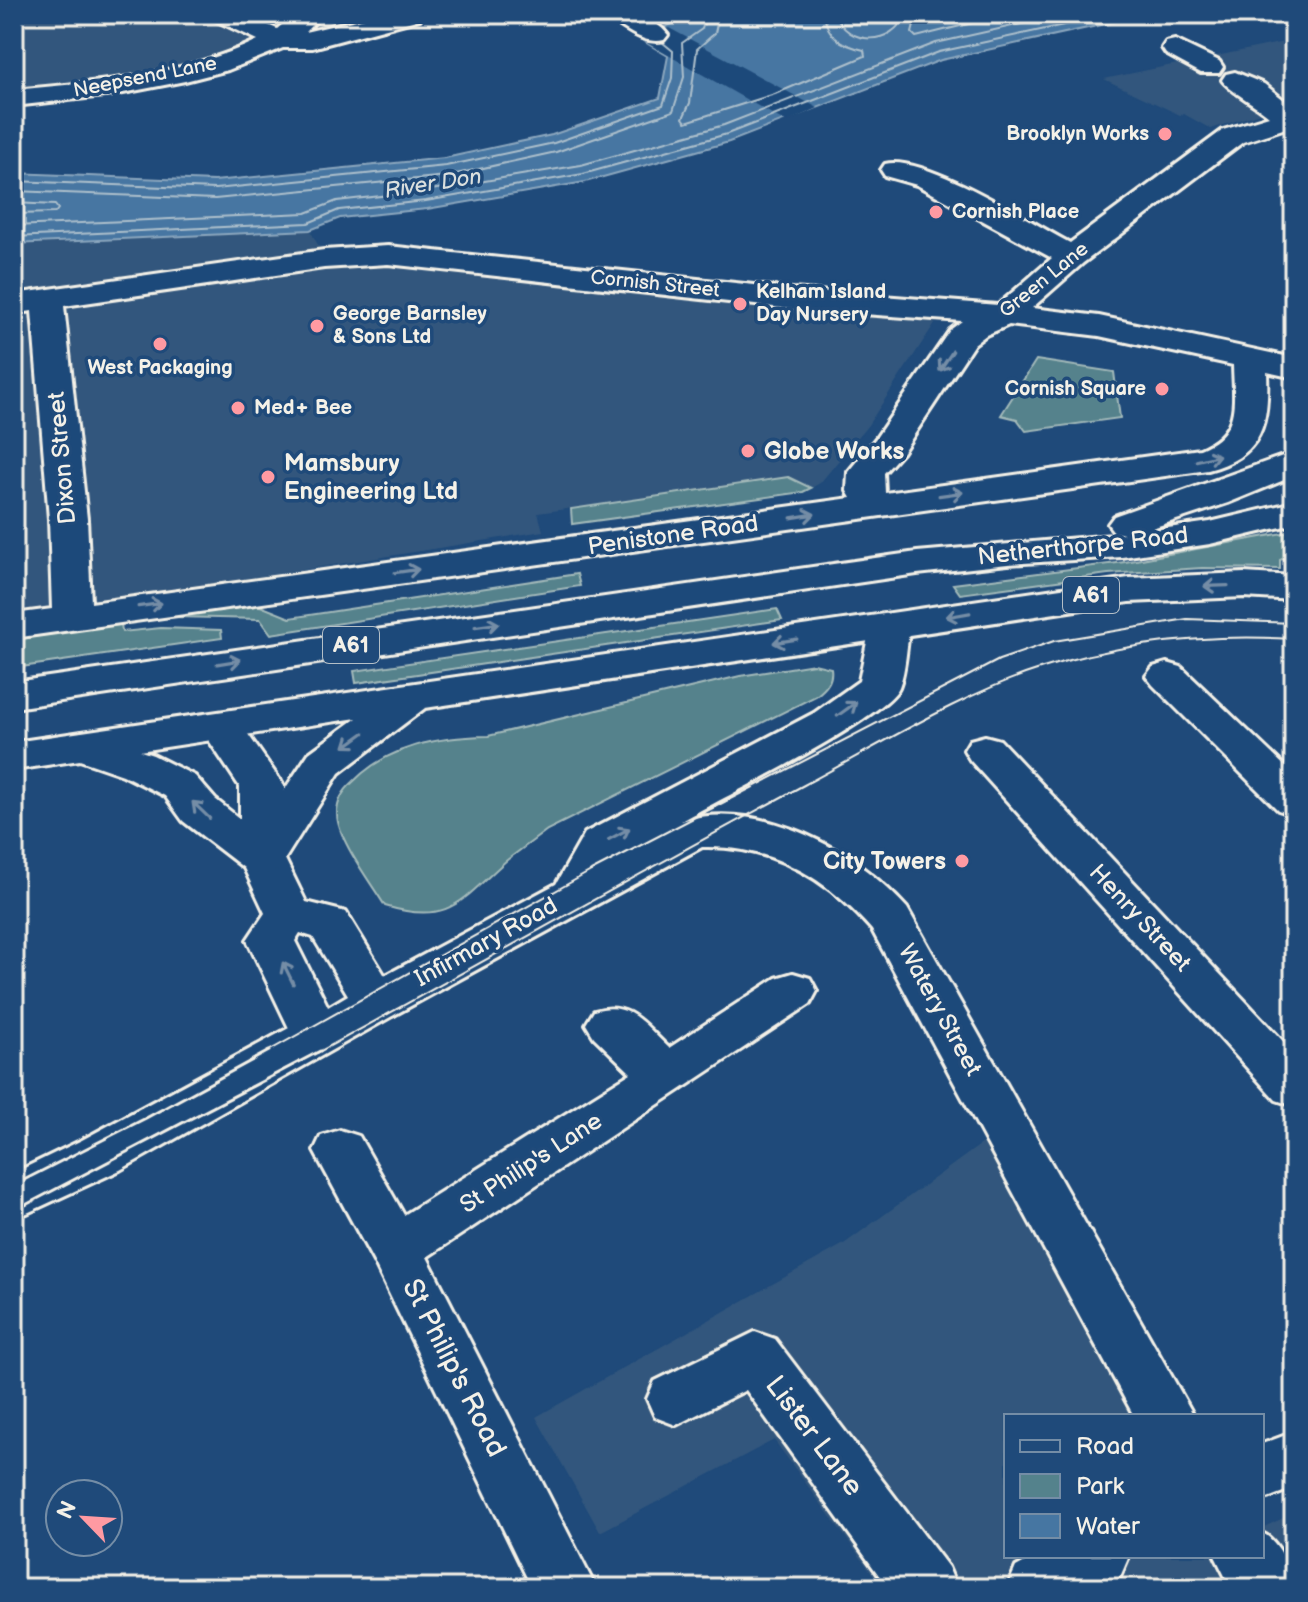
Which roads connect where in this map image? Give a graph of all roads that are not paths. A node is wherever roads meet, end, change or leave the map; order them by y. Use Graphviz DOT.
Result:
graph roads {
  1 [pos="222,14"];
  2 [pos="310,14"];
  3 [pos="411,14"];
  4 [pos="618,14"];
  5 [pos="653,34"];
  6 [pos="279,40"];
  7 [pos="1175,48"];
  8 [pos="1210,67"];
  9 [pos="1235,80"];
  10 [pos="14,98"];
  11 [pos="1293,119"];
  12 [pos="895,170"];
  13 [pos="1072,256"];
  14 [pos="30,302"];
  15 [pos="1006,315"];
  16 [pos="1250,357"];
  17 [pos="1294,368"];
  18 [pos="1294,463"];
  19 [pos="874,505"];
  20 [pos="1294,513"];
  21 [pos="1008,553"];
  22 [pos="917,563"];
  23 [pos="1294,588"];
  24 [pos="72,617"];
  25 [pos="14,626"];
  26 [pos="890,627"];
  27 [pos="1167,676"];
  28 [pos="14,695"];
  29 [pos="417,695"];
  30 [pos="221,727"];
  31 [pos="83,746"];
  32 [pos="985,750"];
  33 [pos="14,756"];
  34 [pos="1294,800"];
  35 [pos="262,859"];
  36 [pos="574,894"];
  37 [pos="289,914"];
  38 [pos="793,991"];
  39 [pos="377,1002"];
  40 [pos="611,1024"];
  41 [pos="317,1035"];
  42 [pos="666,1076"];
  43 [pos="1294,1086"];
  44 [pos="340,1151"];
  45 [pos="14,1197"];
  46 [pos="395,1249"];
  47 [pos="676,1399"];
  48 [pos="1164,1414"];
  49 [pos="1294,1459"];
  50 [pos="1264,1472"];
  51 [pos="1094,1558"];
  52 [pos="1247,1558"];
  53 [pos="565,1588"];
  54 [pos="926,1588"];
  55 [pos="1038,1588"];
  56 [pos="1266,1588"];
  1 -- 6 [label="main road"];
  2 -- 6 [label="main road, Neepsend Lane"];
  3 -- 6 [label="main road"];
  4 -- 5 [label="main road"];
  6 -- 10 [label="main road, Neepsend Lane"];
  7 -- 8 [label="main road"];
  9 -- 11 [label="main road"];
  11 -- 13 [label="main road, Green Lane"];
  12 -- 13 [label="main road"];
  13 -- 15 [label="main road, Green Lane"];
  14 -- 15 [label="main road, Cornish Street"];
  14 -- 24 [label="main road, Dixon Street"];
  15 -- 16 [label="main road, Cornish Street"];
  15 -- 19 [label="main road, Green Lane, one-way"];
  16 -- 17 [label="main road, Cornish Street"];
  19 -- 16 [label="main road, Penistone Road, one-way"];
  18 -- 21 [label="main road"];
  24 -- 19 [label="main road, Penistone Road, one-way"];
  20 -- 21 [label="main road, Netherthorpe Road / A61"];
  21 -- 22 [label="main road, Netherthorpe Road / A61"];
  22 -- 26 [label="main road, Infirmary Road"];
  28 -- 22 [label="main road, A61, one-way"];
  23 -- 26 [label="main road, A61, one-way"];
  24 -- 25 [label="main road, Penistone Road"];
  26 -- 29 [label="main road, A61, one-way"];
  36 -- 26 [label="main road, Infirmary Road, one-way"];
  27 -- 34 [label="main road"];
  28 -- 30 [label="main road"];
  29 -- 30 [label="main road, A61"];
  29 -- 35 [label="main road, one-way"];
  30 -- 31 [label="main road, A61"];
  30 -- 35 [label="main road"];
  31 -- 33 [label="main road, A61"];
  35 -- 31 [label="main road, one-way"];
  32 -- 43 [label="main road, Henry Street"];
  35 -- 37 [label="main road"];
  36 -- 39 [label="main road, Infirmary Road"];
  36 -- 48 [label="main road, Watery Street"];
  37 -- 39 [label="main road"];
  41 -- 37 [label="main road, one-way"];
  38 -- 42 [label="main road, St Philip's Lane"];
  39 -- 41 [label="main road, Infirmary Road"];
  40 -- 42 [label="main road"];
  41 -- 45 [label="main road, Infirmary Road"];
  42 -- 46 [label="main road, St Philip's Lane"];
  44 -- 46 [label="main road, St Philip's Road"];
  46 -- 53 [label="main road, St Philip's Road"];
  47 -- 54 [label="main road, Lister Lane"];
  49 -- 50 [label="main road"];
  51 -- 55 [label="main road"];
  52 -- 56 [label="main road"];
}
